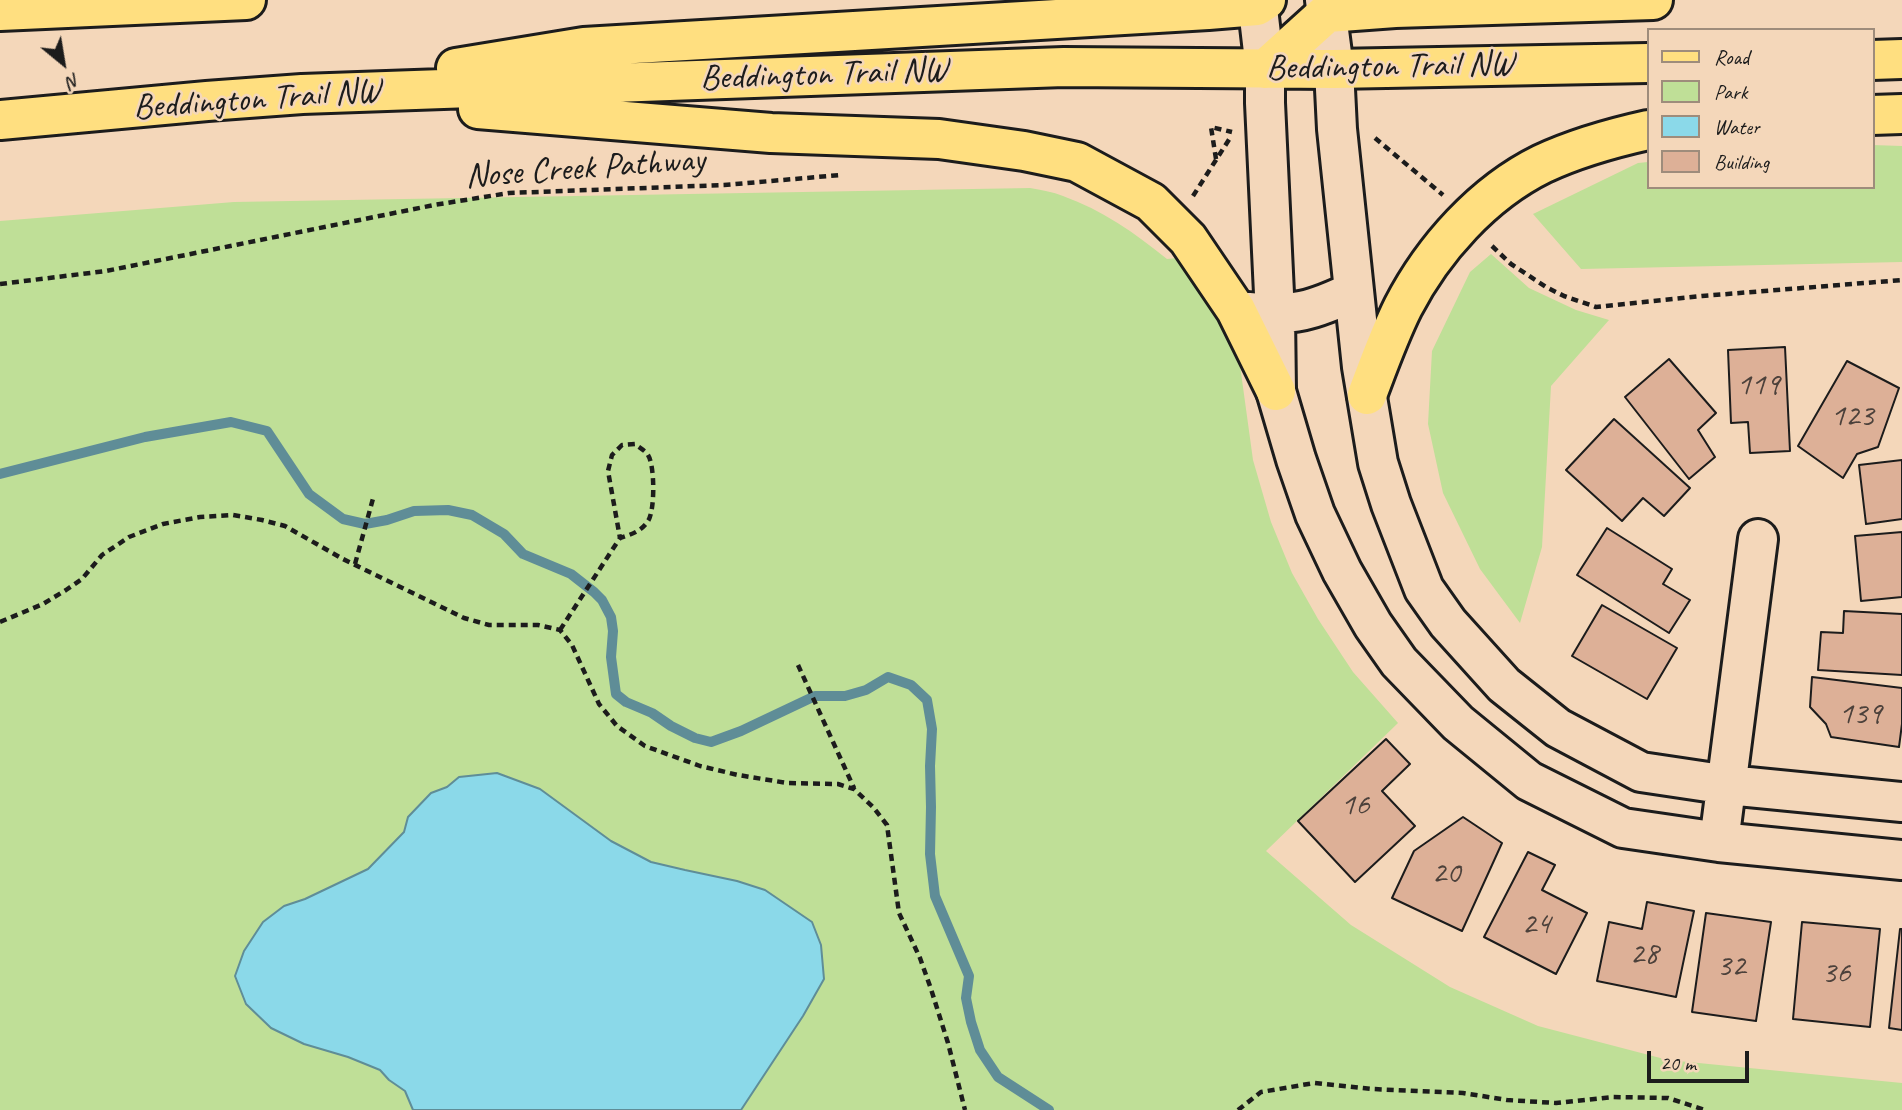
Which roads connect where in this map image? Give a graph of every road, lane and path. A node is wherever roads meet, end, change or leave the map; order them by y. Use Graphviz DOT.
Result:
graph roads {
  1 [pos="246,0"];
  2 [pos="1653,0"];
  3 [pos="1260,2"];
  4 [pos="104,3"];
  5 [pos="1326,6"];
  6 [pos="0,11"];
  7 [pos="1874,60"];
  8 [pos="1902,60"];
  9 [pos="1646,63"];
  10 [pos="1265,69"];
  11 [pos="1334,69"];
  12 [pos="302,94"];
  13 [pos="1902,114"];
  14 [pos="1874,115"];
  15 [pos="0,120"];
  16 [pos="1646,131"];
  17 [pos="1374,137"];
  18 [pos="1216,159"];
  19 [pos="853,174"];
  20 [pos="1191,198"];
  21 [pos="1449,200"];
  22 [pos="1489,243"];
  23 [pos="1902,280"];
  24 [pos="0,284"];
  25 [pos="1354,291"];
  26 [pos="1236,310"];
  27 [pos="1275,315"];
  28 [pos="1276,391"];
  29 [pos="1367,396"];
  30 [pos="374,495"];
  31 [pos="620,538"];
  32 [pos="1758,539"];
  33 [pos="355,565"];
  34 [pos="0,622"];
  35 [pos="560,630"];
  36 [pos="797,665"];
  37 [pos="1728,785"];
  38 [pos="854,789"];
  39 [pos="1902,802"];
  40 [pos="1719,842"];
  41 [pos="1902,860"];
  42 [pos="965,1110"];
  43 [pos="1238,1110"];
  44 [pos="1705,1110"];
  1 -- 4 [label="main road"];
  2 -- 5 [label="main road"];
  3 -- 10 [label="street"];
  3 -- 12 [label="main road"];
  4 -- 6 [label="main road"];
  5 -- 10 [label="main road"];
  5 -- 11 [label="street"];
  7 -- 8 [label="main road"];
  9 -- 11 [label="main road, Beddington Trail NW"];
  10 -- 11 [label="main road, Beddington Trail NW"];
  10 -- 12 [label="main road, Beddington Trail NW"];
  10 -- 27 [label="street"];
  11 -- 25 [label="street"];
  12 -- 15 [label="main road, Beddington Trail NW"];
  12 -- 26 [label="main road"];
  13 -- 14 [label="main road"];
  16 -- 29 [label="main road"];
  17 -- 21 [label="path"];
  18 -- 18 [label="path"];
  18 -- 20 [label="path"];
  19 -- 24 [label="path, Nose Creek Pathway"];
  22 -- 23 [label="path"];
  25 -- 27 [label="street"];
  25 -- 29 [label="street"];
  26 -- 27 [label="street"];
  26 -- 28 [label="main road"];
  27 -- 28 [label="street"];
  28 -- 40 [label="street"];
  29 -- 37 [label="street"];
  30 -- 33 [label="path"];
  31 -- 31 [label="path"];
  31 -- 35 [label="path"];
  32 -- 37 [label="street"];
  33 -- 34 [label="path"];
  33 -- 35 [label="path"];
  35 -- 38 [label="path"];
  36 -- 38 [label="path"];
  37 -- 39 [label="street"];
  37 -- 40 [label="street"];
  38 -- 42 [label="path"];
  40 -- 41 [label="street"];
  43 -- 44 [label="path"];
}
